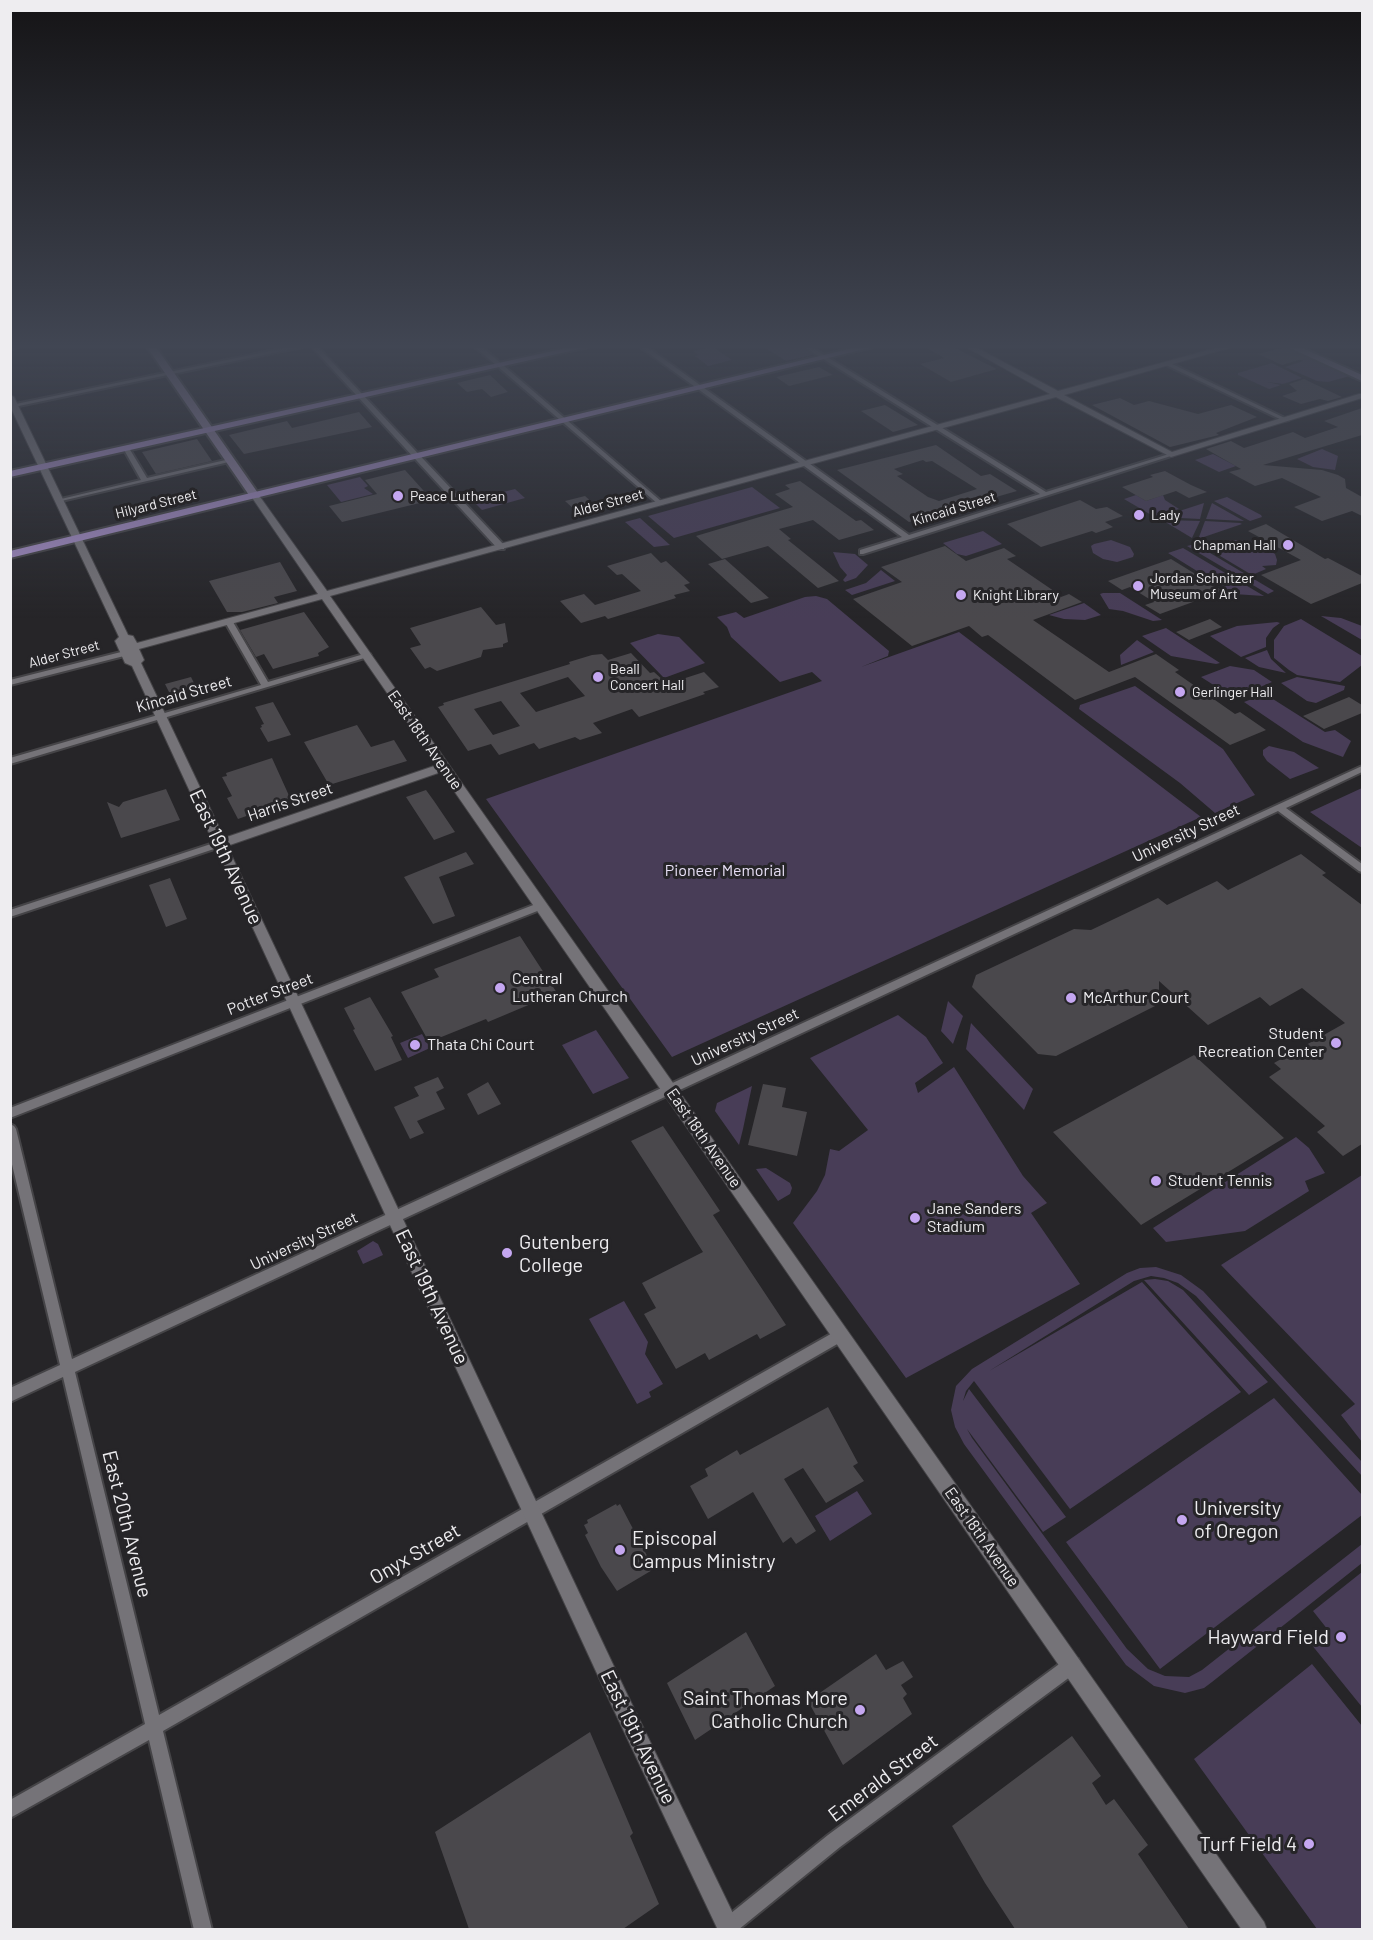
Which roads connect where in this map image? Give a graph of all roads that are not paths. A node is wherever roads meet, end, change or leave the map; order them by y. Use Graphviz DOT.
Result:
graph roads {
  1 [pos="29,438"];
  2 [pos="174,438"];
  3 [pos="213,438"];
  4 [pos="398,438"];
  5 [pos="496,438"];
  6 [pos="583,438"];
  7 [pos="768,438"];
  8 [pos="902,438"];
  9 [pos="953,438"];
  10 [pos="1139,438"];
  11 [pos="1228,438"];
  12 [pos="126,448"];
  13 [pos="1171,455"];
  14 [pos="416,457"];
  15 [pos="230,461"];
  16 [pos="805,464"];
  17 [pos="43,466"];
  18 [pos="10,474"];
  19 [pos="145,481"];
  20 [pos="1046,495"];
  21 [pos="255,496"];
  22 [pos="59,501"];
  23 [pos="660,503"];
  24 [pos="908,538"];
  25 [pos="78,539"];
  26 [pos="501,547"];
  27 [pos="863,552"];
  28 [pos="10,555"];
  29 [pos="324,596"];
  30 [pos="229,621"];
  31 [pos="129,650"];
  32 [pos="367,656"];
  33 [pos="10,683"];
  34 [pos="266,686"];
  35 [pos="161,717"];
  36 [pos="10,761"];
  37 [pos="444,767"];
  38 [pos="1362,769"];
  39 [pos="1280,808"];
  40 [pos="220,844"];
  41 [pos="1362,869"];
  42 [pos="541,906"];
  43 [pos="10,914"];
  44 [pos="294,1002"];
  45 [pos="671,1089"];
  46 [pos="10,1113"];
  47 [pos="10,1129"];
  48 [pos="395,1217"];
  49 [pos="841,1335"];
  50 [pos="68,1369"];
  51 [pos="10,1395"];
  52 [pos="532,1511"];
  53 [pos="1072,1665"];
  54 [pos="154,1728"];
  55 [pos="10,1810"];
  56 [pos="728,1928"];
  57 [pos="202,1929"];
  58 [pos="1256,1929"];
  1 -- 17 [label="street"];
  2 -- 12 [label="main road"];
  3 -- 15 [label="main road, East 18th Avenue"];
  4 -- 14 [label="street"];
  5 -- 14 [label="main road, Hilyard Street"];
  6 -- 23 [label="street"];
  7 -- 16 [label="street"];
  8 -- 16 [label="street, Alder Street"];
  9 -- 20 [label="street"];
  10 -- 13 [label="street"];
  11 -- 13 [label="street, Kincaid Street"];
  12 -- 17 [label="main road"];
  12 -- 19 [label="street"];
  13 -- 20 [label="street, Kincaid Street"];
  14 -- 21 [label="main road, Hilyard Street"];
  14 -- 26 [label="street"];
  15 -- 19 [label="street"];
  15 -- 21 [label="main road, East 18th Avenue"];
  16 -- 23 [label="street, Alder Street"];
  16 -- 24 [label="street"];
  17 -- 18 [label="main road"];
  17 -- 22 [label="street"];
  19 -- 22 [label="street"];
  20 -- 24 [label="street, Kincaid Street"];
  21 -- 25 [label="main road, Hilyard Street"];
  21 -- 29 [label="street, East 18th Avenue"];
  22 -- 25 [label="street"];
  23 -- 26 [label="street, Alder Street"];
  24 -- 27 [label="street, Kincaid Street"];
  25 -- 28 [label="main road, Hilyard Street"];
  25 -- 31 [label="street"];
  26 -- 29 [label="street, Alder Street"];
  29 -- 30 [label="street, Alder Street"];
  29 -- 32 [label="street, East 18th Avenue"];
  30 -- 31 [label="street, Alder Street"];
  30 -- 34 [label="street"];
  31 -- 33 [label="street, Alder Street"];
  31 -- 35 [label="street, East 19th Avenue"];
  32 -- 34 [label="street, Kincaid Street"];
  32 -- 37 [label="street, East 18th Avenue"];
  34 -- 35 [label="street, Kincaid Street"];
  35 -- 36 [label="street, Kincaid Street"];
  35 -- 40 [label="street, East 19th Avenue"];
  37 -- 40 [label="street, Harris Street"];
  37 -- 42 [label="street, East 18th Avenue"];
  38 -- 39 [label="street, University Street"];
  39 -- 41 [label="street"];
  39 -- 45 [label="street, University Street"];
  40 -- 43 [label="street, Harris Street"];
  40 -- 44 [label="street, East 19th Avenue"];
  42 -- 44 [label="street, Potter Street"];
  42 -- 45 [label="street, East 18th Avenue"];
  44 -- 46 [label="street, Potter Street"];
  44 -- 48 [label="street, East 19th Avenue"];
  45 -- 48 [label="street, University Street"];
  45 -- 49 [label="street, East 18th Avenue"];
  47 -- 50 [label="street, East 20th Avenue"];
  48 -- 50 [label="street, University Street"];
  48 -- 52 [label="street, East 19th Avenue"];
  49 -- 52 [label="street, Onyx Street"];
  49 -- 53 [label="street, East 18th Avenue"];
  50 -- 51 [label="street, University Street"];
  50 -- 54 [label="street, East 20th Avenue"];
  52 -- 54 [label="street, Onyx Street"];
  52 -- 56 [label="street, East 19th Avenue"];
  53 -- 56 [label="street, Emerald Street"];
  53 -- 58 [label="street, East 18th Avenue"];
  54 -- 55 [label="street, Onyx Street"];
  54 -- 57 [label="street, East 20th Avenue"];
}
